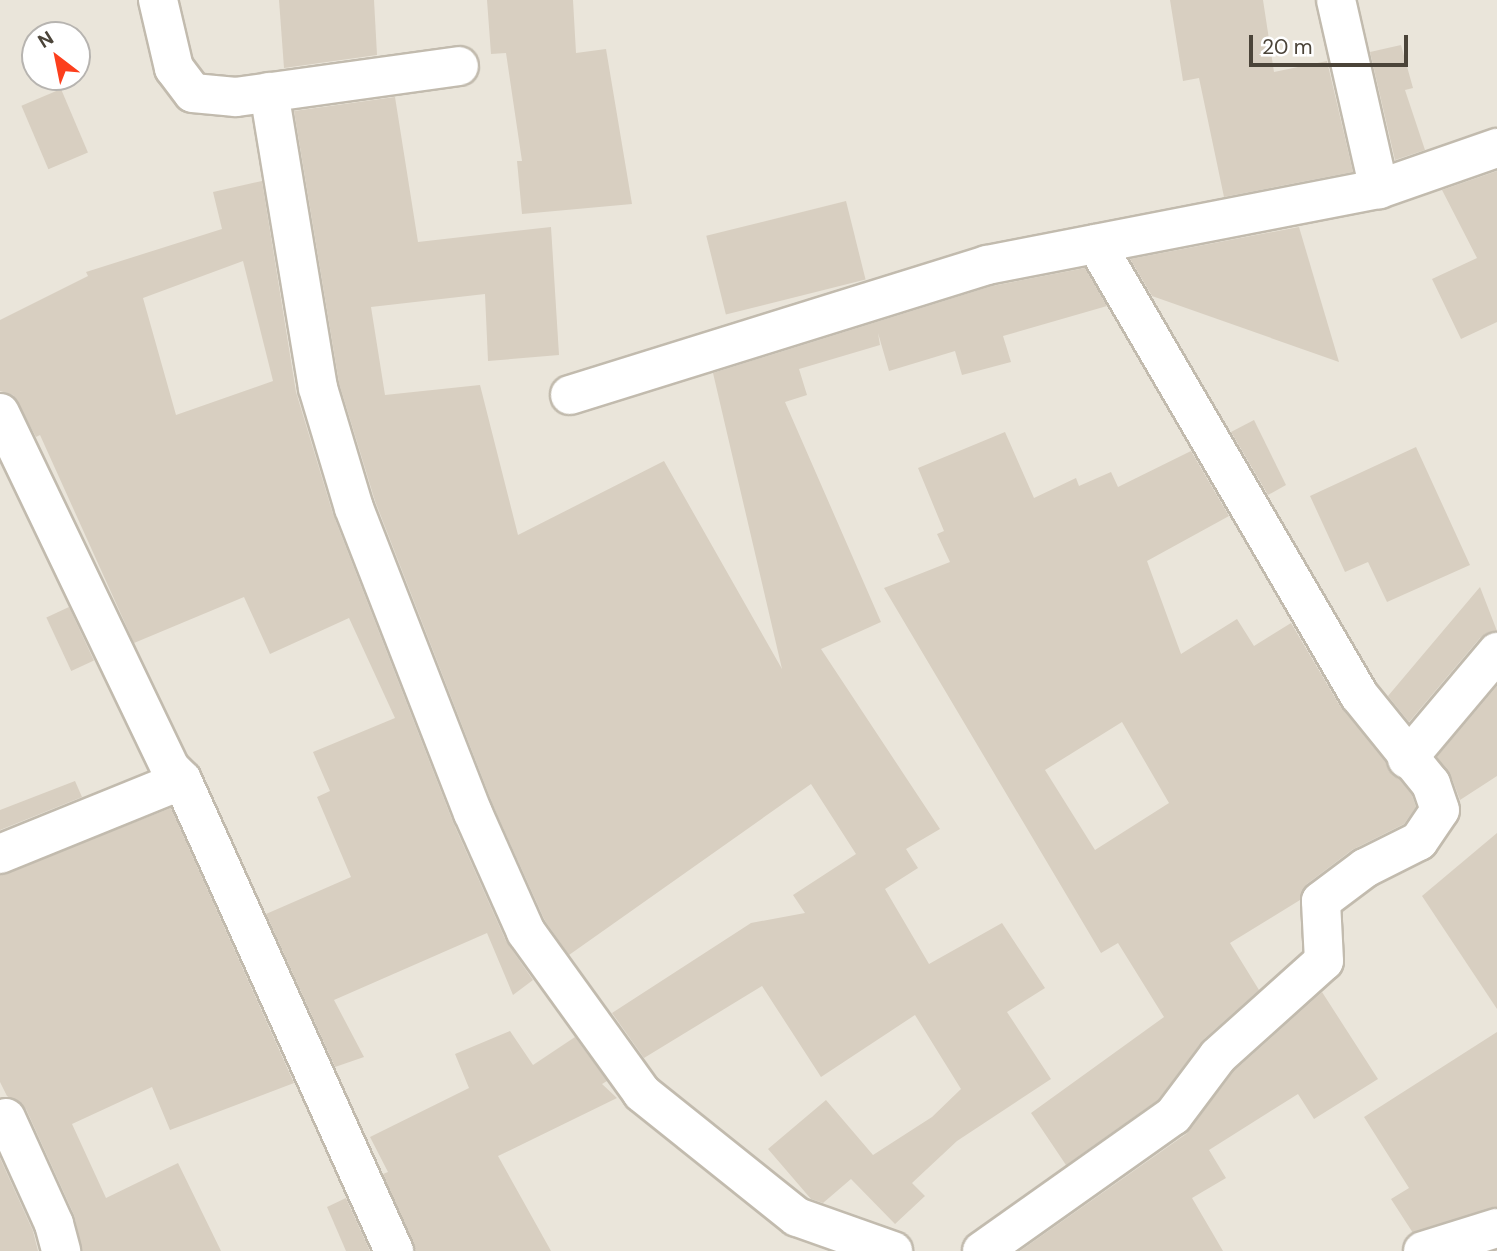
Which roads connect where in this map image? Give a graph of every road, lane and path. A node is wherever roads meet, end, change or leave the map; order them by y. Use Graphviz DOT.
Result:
graph roads {
  1 [pos="158,0"];
  2 [pos="1336,0"];
  3 [pos="459,65"];
  4 [pos="269,92"];
  5 [pos="1497,148"];
  6 [pos="1378,189"];
  7 [pos="1096,244"];
  8 [pos="570,396"];
  9 [pos="0,412"];
  10 [pos="1497,652"];
  11 [pos="1407,759"];
  12 [pos="183,780"];
  13 [pos="0,854"];
  14 [pos="6,1118"];
  15 [pos="1497,1228"];
  16 [pos="61,1251"];
  17 [pos="394,1251"];
  18 [pos="893,1251"];
  19 [pos="982,1251"];
  20 [pos="1423,1251"];
  1 -- 4 [label="street"];
  2 -- 6 [label="street"];
  3 -- 4 [label="street"];
  4 -- 18 [label="street"];
  5 -- 6 [label="street"];
  6 -- 7 [label="street"];
  7 -- 8 [label="street"];
  7 -- 11 [label="street"];
  9 -- 12 [label="street"];
  10 -- 11 [label="street"];
  11 -- 19 [label="street"];
  12 -- 13 [label="street"];
  12 -- 17 [label="street"];
  14 -- 16 [label="street"];
  15 -- 20 [label="street"];
}
